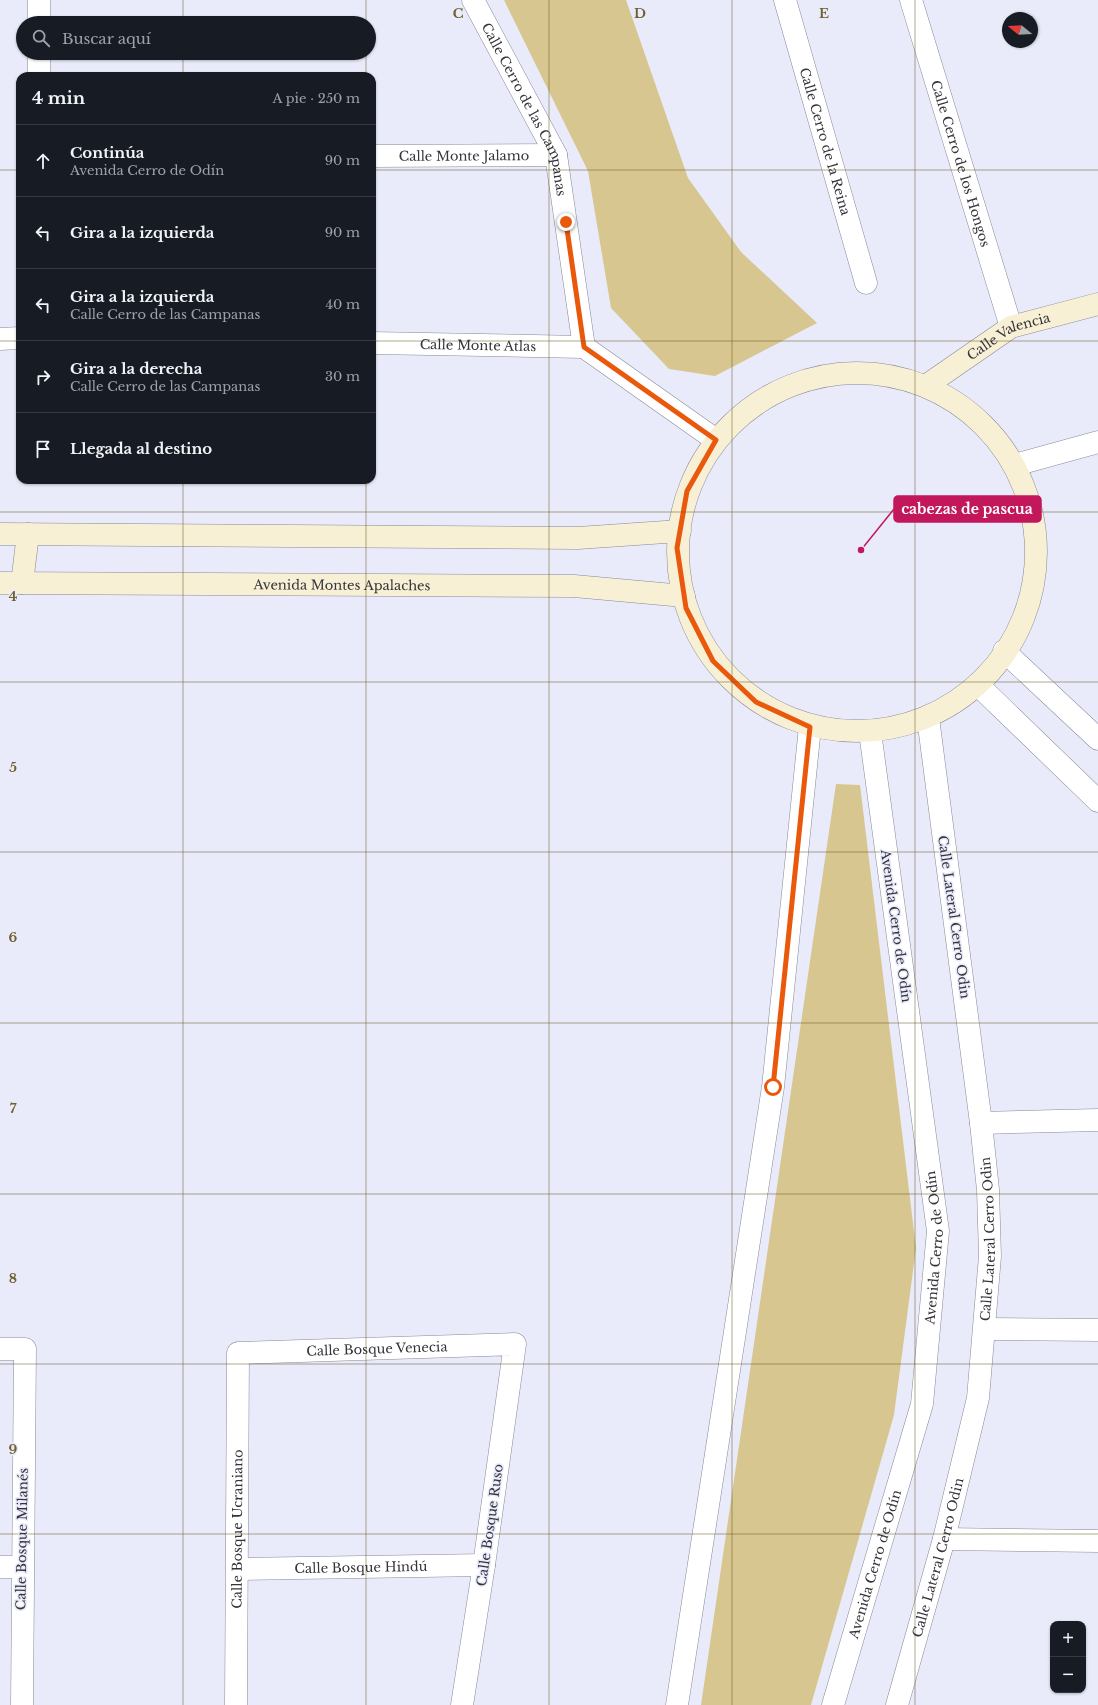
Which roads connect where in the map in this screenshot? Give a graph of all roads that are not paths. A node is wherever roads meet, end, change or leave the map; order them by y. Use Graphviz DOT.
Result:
graph roads {
  1 [pos="39,0"];
  2 [pos="473,0"];
  3 [pos="785,0"];
  4 [pos="911,0"];
  5 [pos="39,16"];
  6 [pos="39,60"];
  7 [pos="38,72"];
  8 [pos="556,155"];
  9 [pos="376,156"];
  10 [pos="866,283"];
  11 [pos="1098,304"];
  12 [pos="1011,327"];
  13 [pos="16,338"];
  14 [pos="0,339"];
  15 [pos="376,343"];
  16 [pos="584,347"];
  17 [pos="927,385"];
  18 [pos="716,440"];
  19 [pos="1098,442"];
  20 [pos="1015,465"];
  21 [pos="680,531"];
  22 [pos="0,534"];
  23 [pos="28,534"];
  24 [pos="0,583"];
  25 [pos="22,583"];
  26 [pos="684,596"];
  27 [pos="1004,651"];
  28 [pos="978,685"];
  29 [pos="928,718"];
  30 [pos="810,727"];
  31 [pos="870,732"];
  32 [pos="1098,739"];
  33 [pos="1098,802"];
  34 [pos="1098,1120"];
  35 [pos="981,1123"];
  36 [pos="984,1329"];
  37 [pos="1098,1330"];
  38 [pos="515,1344"];
  39 [pos="0,1349"];
  40 [pos="238,1353"];
  41 [pos="944,1539"];
  42 [pos="1098,1541"];
  43 [pos="484,1565"];
  44 [pos="0,1567"];
  45 [pos="22,1567"];
  46 [pos="238,1569"];
  47 [pos="22,1705"];
  48 [pos="236,1705"];
  49 [pos="462,1705"];
  50 [pos="677,1705"];
  51 [pos="833,1705"];
  52 [pos="897,1705"];
  1 -- 5 [label="street"];
  2 -- 8 [label="street, Calle Cerro de las Campanas"];
  3 -- 10 [label="street, Calle Cerro de la Reina"];
  4 -- 12 [label="street, Calle Cerro de los Hongos"];
  6 -- 7 [label="street"];
  8 -- 9 [label="street, Calle Monte Jalamo"];
  8 -- 16 [label="street, Calle Cerro de las Campanas"];
  11 -- 12 [label="street, Calle Valencia"];
  12 -- 17 [label="street, Calle Valencia"];
  13 -- 14 [label="street"];
  15 -- 16 [label="street, Calle Monte Atlas"];
  16 -- 18 [label="street"];
  17 -- 18 [label="street"];
  17 -- 20 [label="street"];
  18 -- 21 [label="street"];
  19 -- 20 [label="street"];
  20 -- 27 [label="street"];
  21 -- 23 [label="street"];
  21 -- 26 [label="street"];
  22 -- 23 [label="street"];
  23 -- 25 [label="street"];
  24 -- 25 [label="street, Avenida Montes Apalaches"];
  25 -- 26 [label="street, Avenida Montes Apalaches"];
  26 -- 30 [label="street"];
  27 -- 28 [label="street"];
  27 -- 32 [label="street"];
  28 -- 29 [label="street"];
  28 -- 33 [label="street"];
  29 -- 31 [label="street"];
  29 -- 35 [label="street, Calle Lateral Cerro Odin"];
  30 -- 31 [label="street"];
  30 -- 50 [label="street"];
  31 -- 51 [label="street, Avenida Cerro de Odín"];
  34 -- 35 [label="street"];
  35 -- 36 [label="street, Calle Lateral Cerro Odin"];
  36 -- 37 [label="street"];
  36 -- 41 [label="street, Calle Lateral Cerro Odin"];
  38 -- 40 [label="street, Calle Bosque Venecia"];
  38 -- 43 [label="street, Calle Bosque Ruso"];
  39 -- 45 [label="street, Calle Bosque Milanés"];
  40 -- 46 [label="street, Calle Bosque Ucraniano"];
  41 -- 42 [label="street"];
  41 -- 52 [label="street, Calle Lateral Cerro Odin"];
  43 -- 46 [label="street, Calle Bosque Hindú"];
  43 -- 49 [label="street, Calle Bosque Ruso"];
  44 -- 45 [label="street"];
  45 -- 47 [label="street, Calle Bosque Milanés"];
  46 -- 48 [label="street, Calle Bosque Ucraniano"];
}
